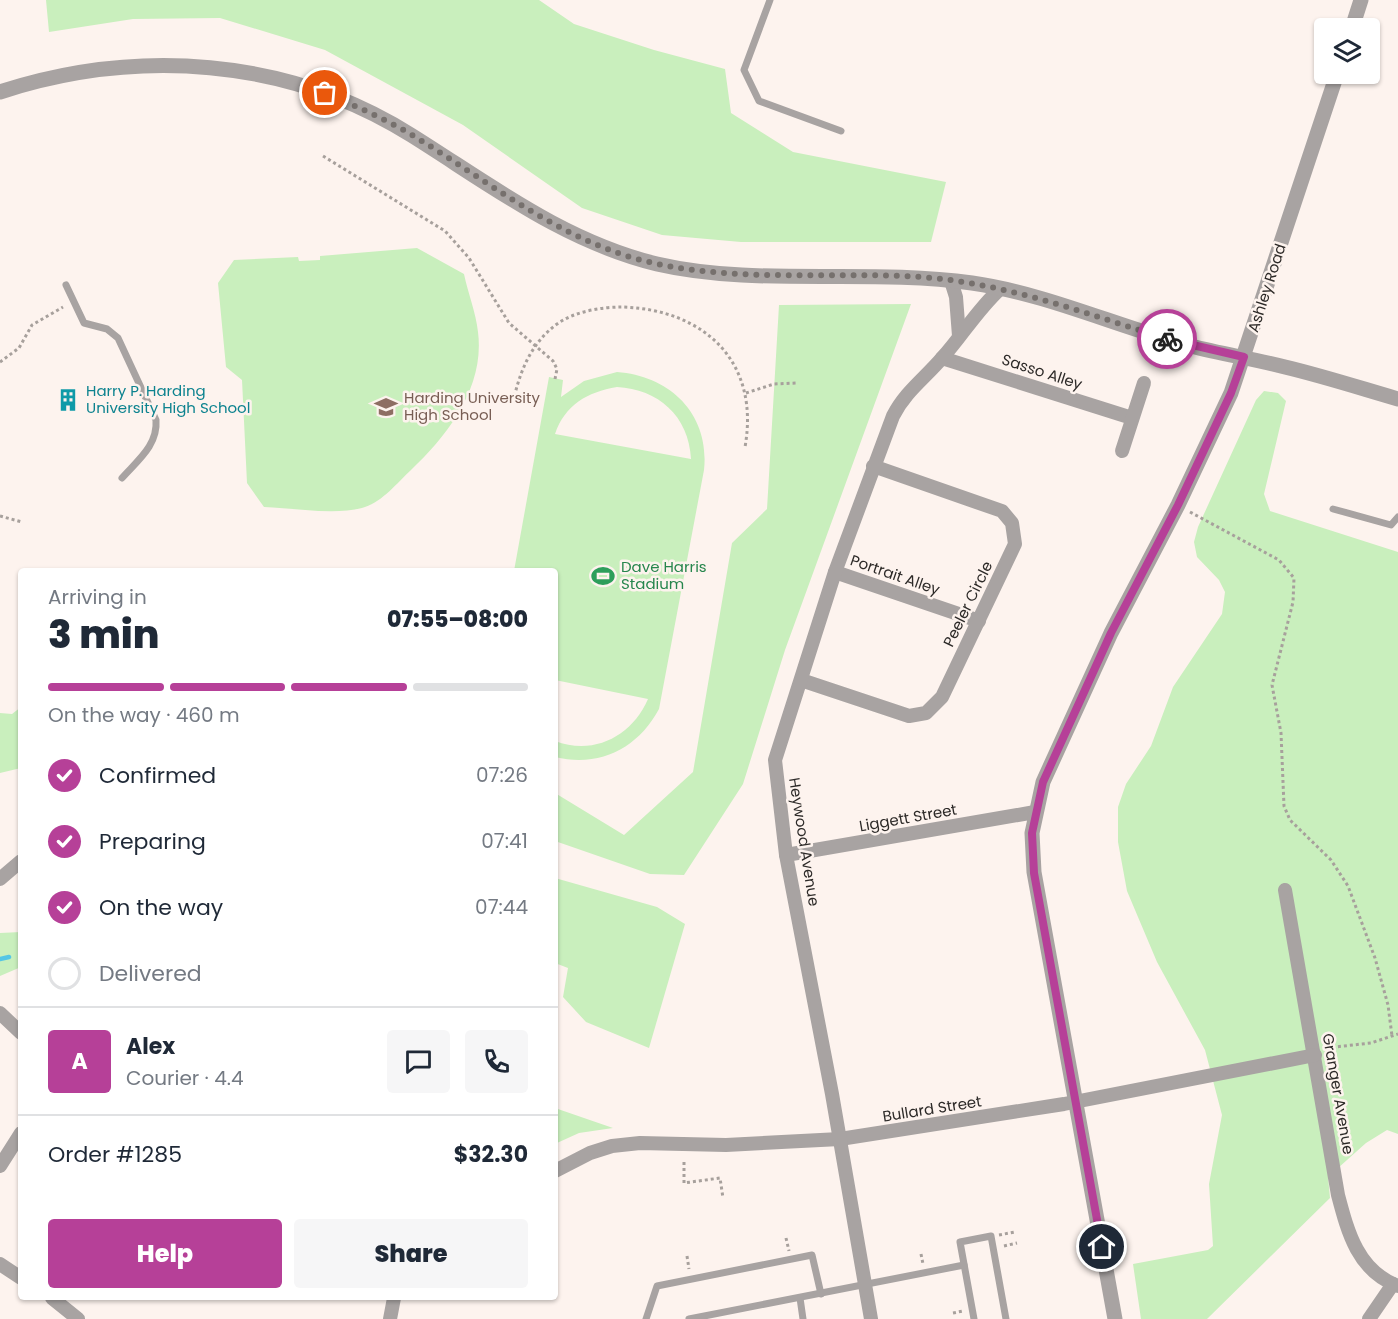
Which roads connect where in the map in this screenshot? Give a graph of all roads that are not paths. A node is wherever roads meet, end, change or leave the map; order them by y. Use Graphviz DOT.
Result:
graph roads {
  1 [pos="770,0"];
  2 [pos="1361,0"];
  3 [pos="1355,18"];
  4 [pos="1334,84"];
  5 [pos="0,92"];
  6 [pos="841,130"];
  7 [pos="951,281"];
  8 [pos="66,285"];
  9 [pos="1000,289"];
  10 [pos="959,336"];
  11 [pos="1244,357"];
  12 [pos="942,358"];
  13 [pos="1144,383"];
  14 [pos="1398,399"];
  15 [pos="1132,418"];
  16 [pos="1122,451"];
  17 [pos="873,466"];
  18 [pos="122,478"];
  19 [pos="1333,509"];
  20 [pos="1398,517"];
  21 [pos="835,572"];
  22 [pos="979,621"];
  23 [pos="801,680"];
  24 [pos="1035,812"];
  25 [pos="786,855"];
  26 [pos="18,864"];
  27 [pos="0,879"];
  28 [pos="1285,891"];
  29 [pos="0,1014"];
  30 [pos="18,1030"];
  31 [pos="1315,1055"];
  32 [pos="1077,1101"];
  33 [pos="18,1138"];
  34 [pos="840,1139"];
  35 [pos="0,1166"];
  36 [pos="558,1169"];
  37 [pos="0,1264"];
  38 [pos="964,1265"];
  39 [pos="18,1276"];
  40 [pos="865,1285"];
  41 [pos="1395,1285"];
  42 [pos="821,1294"];
  43 [pos="800,1298"];
  44 [pos="54,1300"];
  45 [pos="394,1300"];
  46 [pos="78,1319"];
  47 [pos="390,1319"];
  48 [pos="646,1319"];
  49 [pos="689,1319"];
  50 [pos="803,1319"];
  51 [pos="871,1319"];
  52 [pos="974,1319"];
  53 [pos="1006,1319"];
  54 [pos="1115,1319"];
  55 [pos="1369,1319"];
  1 -- 6 [label="lane"];
  2 -- 3 [label="street"];
  4 -- 11 [label="street, Ashley Road"];
  5 -- 7 [label="street"];
  7 -- 9 [label="street"];
  7 -- 10 [label="street"];
  8 -- 18 [label="lane"];
  9 -- 10 [label="street, Heywood Avenue"];
  9 -- 11 [label="street"];
  10 -- 12 [label="street, Heywood Avenue"];
  11 -- 14 [label="street"];
  11 -- 24 [label="street, Ashley Road"];
  12 -- 15 [label="street, Sasso Alley"];
  12 -- 17 [label="street, Heywood Avenue"];
  13 -- 15 [label="street"];
  15 -- 16 [label="street"];
  17 -- 21 [label="street, Heywood Avenue"];
  17 -- 22 [label="street, Peeler Circle"];
  19 -- 20 [label="lane"];
  21 -- 22 [label="street, Portrait Alley"];
  21 -- 23 [label="street, Heywood Avenue"];
  22 -- 23 [label="street, Peeler Circle"];
  23 -- 25 [label="street, Heywood Avenue"];
  24 -- 25 [label="street, Liggett Street"];
  24 -- 32 [label="street, Ashley Road"];
  25 -- 34 [label="street, Heywood Avenue"];
  26 -- 27 [label="street"];
  28 -- 31 [label="street, Granger Avenue"];
  29 -- 30 [label="street"];
  31 -- 32 [label="street, Bullard Street"];
  31 -- 41 [label="street, Granger Avenue"];
  32 -- 34 [label="street, Bullard Street"];
  32 -- 54 [label="street, Ashley Road"];
  33 -- 35 [label="street"];
  34 -- 36 [label="street, Bullard Street"];
  34 -- 40 [label="street, Heywood Avenue"];
  37 -- 39 [label="street"];
  38 -- 40 [label="lane"];
  38 -- 52 [label="lane"];
  38 -- 53 [label="lane"];
  40 -- 42 [label="lane"];
  40 -- 51 [label="street, Heywood Avenue"];
  41 -- 55 [label="street"];
  42 -- 43 [label="lane"];
  42 -- 48 [label="lane"];
  43 -- 49 [label="lane"];
  43 -- 50 [label="lane"];
  44 -- 46 [label="street"];
  45 -- 47 [label="street"];
}
